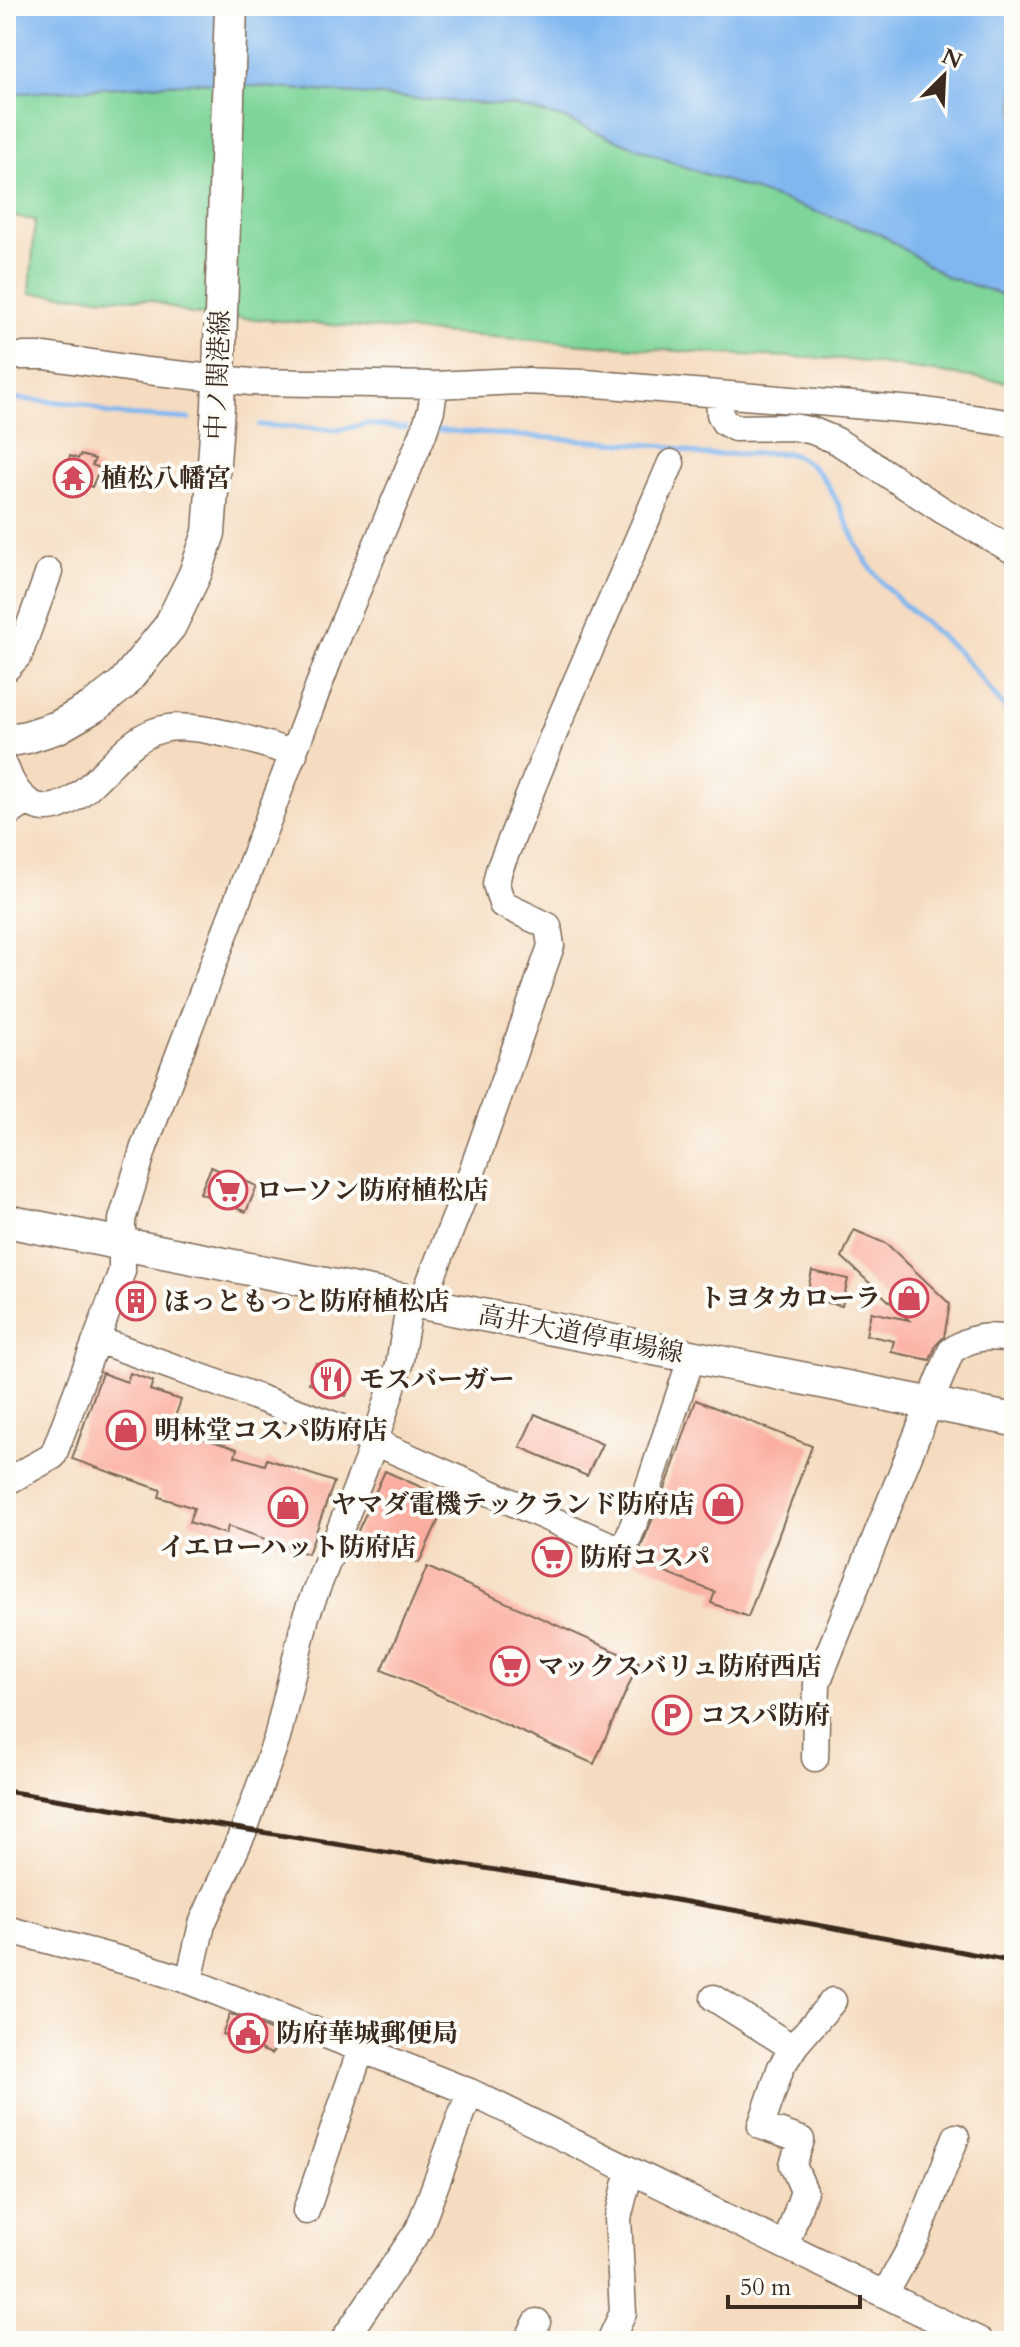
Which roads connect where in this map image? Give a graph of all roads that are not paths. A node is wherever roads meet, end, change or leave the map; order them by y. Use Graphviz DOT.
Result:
graph roads {
  1 [pos="231,6"];
  2 [pos="6,356"];
  3 [pos="219,379"];
  4 [pos="435,385"];
  5 [pos="719,395"];
  6 [pos="1014,424"];
  7 [pos="671,463"];
  8 [pos="1014,551"];
  9 [pos="49,572"];
  10 [pos="6,669"];
  11 [pos="6,741"];
  12 [pos="294,754"];
  13 [pos="6,769"];
  14 [pos="16,808"];
  15 [pos="6,1221"];
  16 [pos="121,1244"];
  17 [pos="416,1302"];
  18 [pos="1014,1339"];
  19 [pos="98,1340"];
  20 [pos="692,1356"];
  21 [pos="932,1403"];
  22 [pos="1014,1420"];
  23 [pos="375,1441"];
  24 [pos="6,1482"];
  25 [pos="815,1758"];
  26 [pos="6,1929"];
  27 [pos="189,1981"];
  28 [pos="714,1998"];
  29 [pos="833,2001"];
  30 [pos="793,2048"];
  31 [pos="361,2049"];
  32 [pos="470,2092"];
  33 [pos="956,2137"];
  34 [pos="630,2170"];
  35 [pos="306,2211"];
  36 [pos="786,2245"];
  37 [pos="885,2294"];
  38 [pos="343,2341"];
  39 [pos="610,2341"];
  40 [pos="979,2341"];
  1 -- 3 [label="main road, 中ノ関港線"];
  2 -- 3 [label="street"];
  3 -- 4 [label="street"];
  3 -- 11 [label="main road, 中ノ関港線"];
  4 -- 5 [label="street"];
  4 -- 12 [label="street"];
  5 -- 6 [label="street"];
  5 -- 8 [label="street"];
  7 -- 17 [label="street"];
  9 -- 10 [label="street"];
  12 -- 14 [label="street"];
  12 -- 16 [label="street"];
  13 -- 14 [label="street"];
  15 -- 16 [label="main road, 高井大道停車場線"];
  16 -- 17 [label="main road, 高井大道停車場線"];
  16 -- 19 [label="street"];
  17 -- 20 [label="main road, 高井大道停車場線"];
  17 -- 23 [label="street"];
  18 -- 21 [label="street"];
  19 -- 23 [label="street"];
  19 -- 24 [label="street"];
  20 -- 21 [label="main road, 高井大道停車場線"];
  20 -- 23 [label="street"];
  21 -- 22 [label="main road, 高井大道停車場線"];
  21 -- 25 [label="street"];
  23 -- 27 [label="street"];
  26 -- 27 [label="street"];
  27 -- 31 [label="street"];
  28 -- 30 [label="street"];
  29 -- 30 [label="street"];
  30 -- 36 [label="street"];
  31 -- 32 [label="street"];
  31 -- 35 [label="street"];
  32 -- 34 [label="street"];
  32 -- 38 [label="street"];
  33 -- 37 [label="street"];
  34 -- 36 [label="street"];
  34 -- 39 [label="street"];
  36 -- 37 [label="street"];
  37 -- 40 [label="street"];
}
